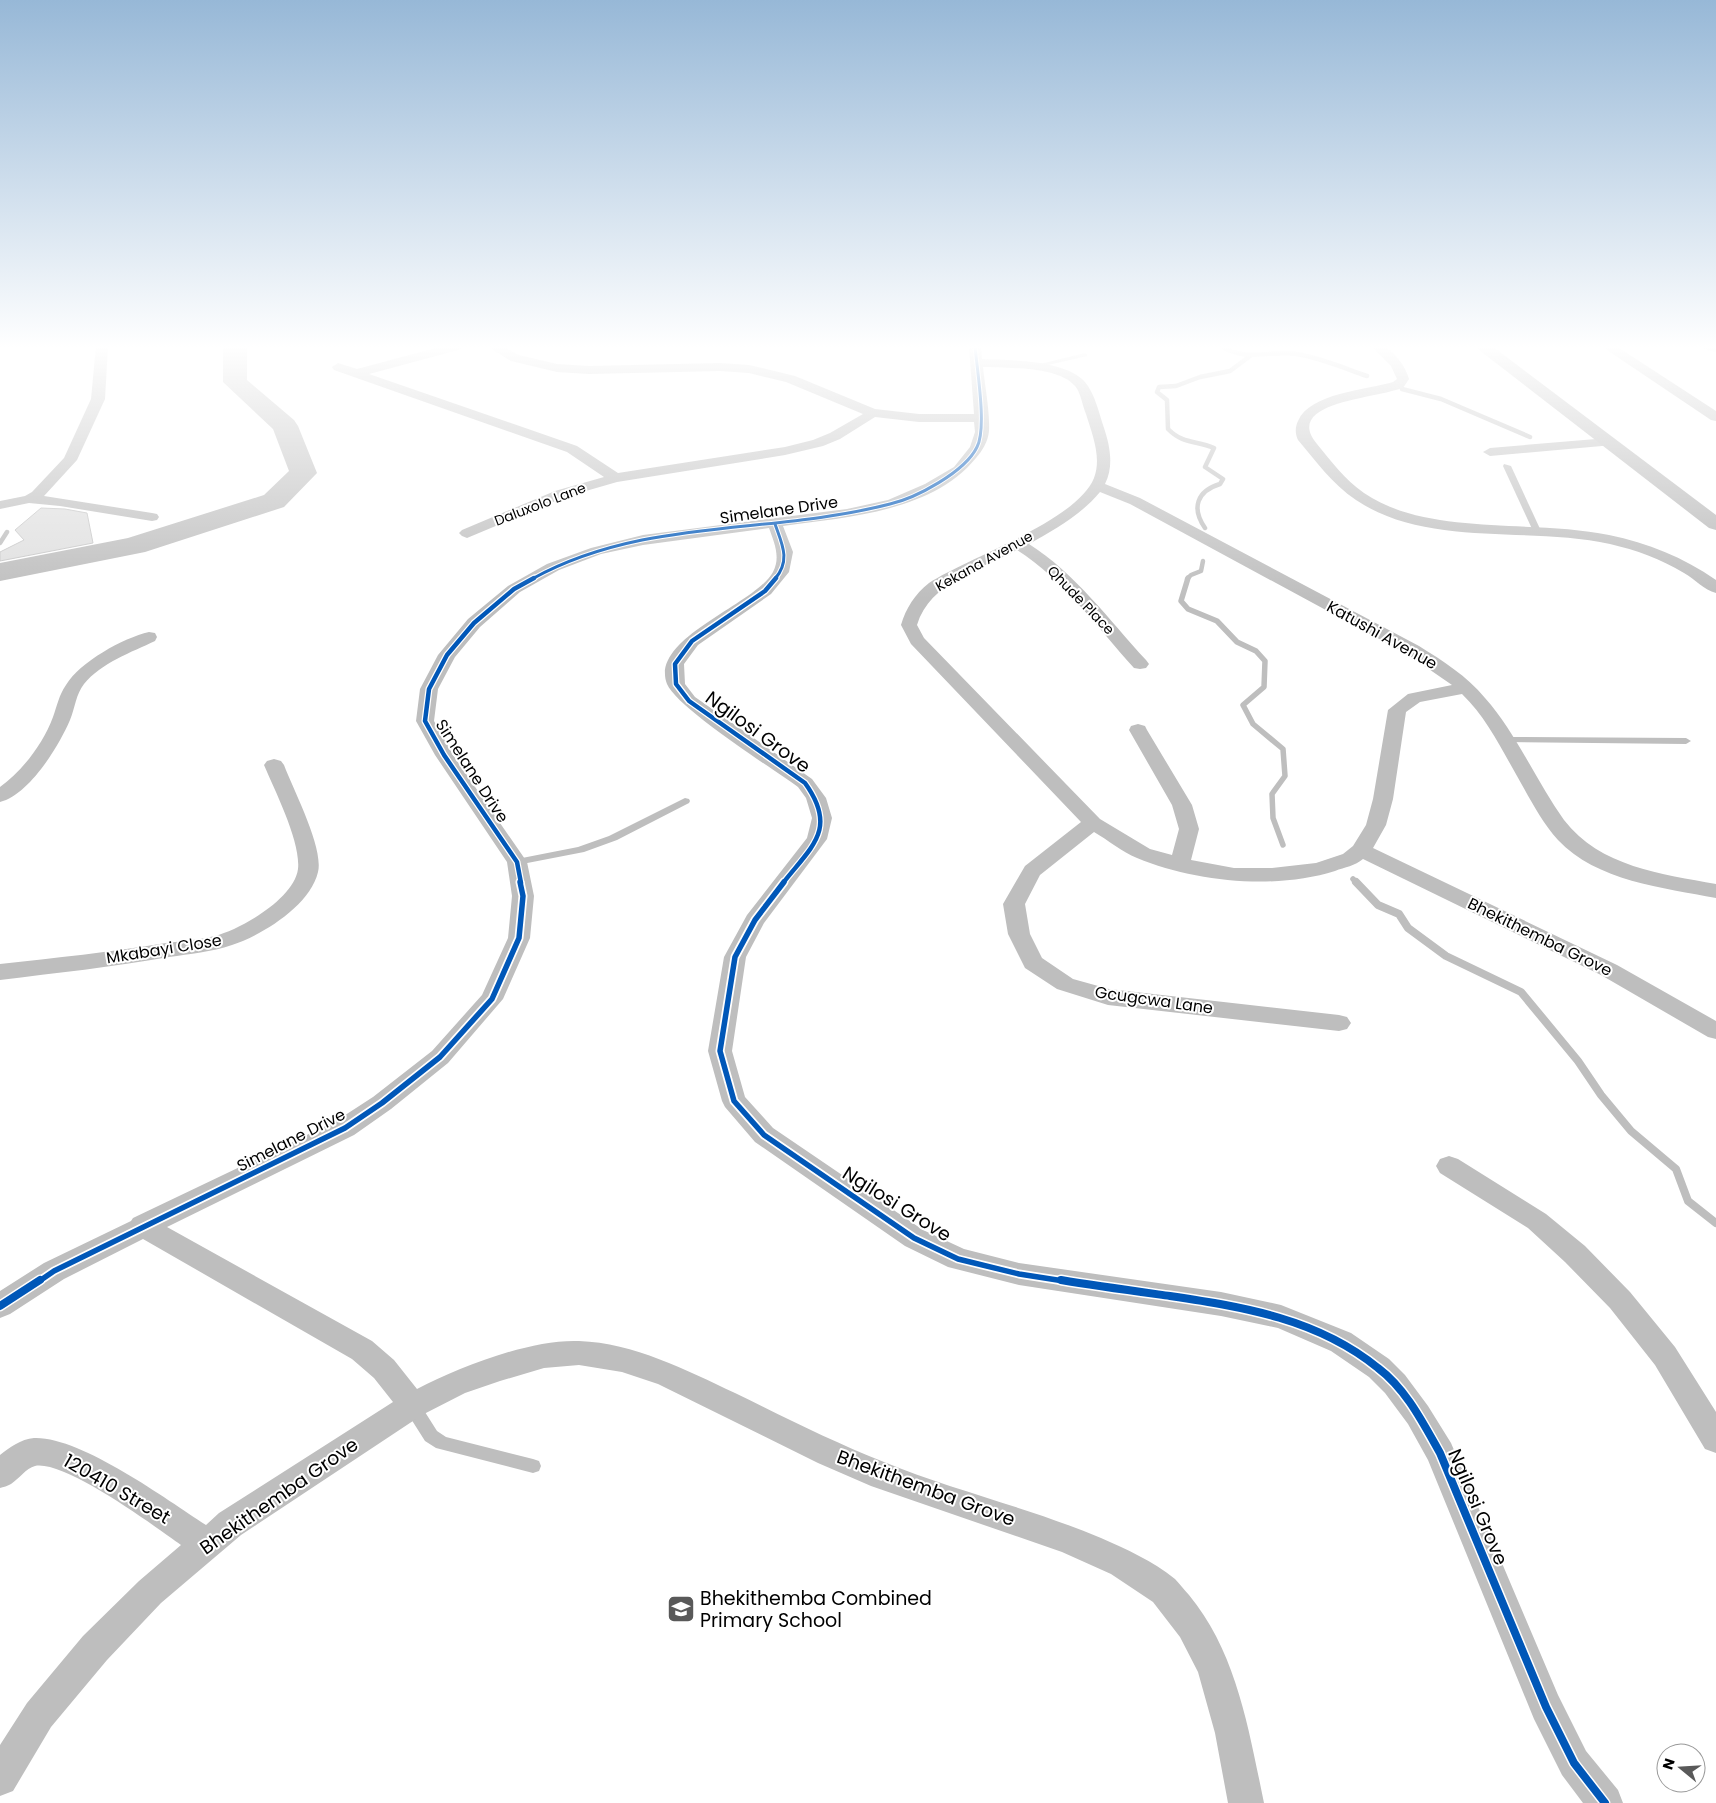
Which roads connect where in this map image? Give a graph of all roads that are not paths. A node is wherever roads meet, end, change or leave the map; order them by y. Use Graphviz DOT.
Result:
graph roads {
  1 [pos="84,430"];
  2 [pos="519,430"];
  3 [pos="845,430"];
  4 [pos="982,430"];
  5 [pos="1098,430"];
  6 [pos="1302,430"];
  7 [pos="1592,430"];
  8 [pos="1608,442"];
  9 [pos="1490,452"];
  10 [pos="1506,466"];
  11 [pos="615,478"];
  12 [pos="1098,486"];
  13 [pos="23,501"];
  14 [pos="0,505"];
  15 [pos="152,517"];
  16 [pos="775,524"];
  17 [pos="1716,524"];
  18 [pos="1537,531"];
  19 [pos="467,533"];
  20 [pos="1016,543"];
  21 [pos="1716,588"];
  22 [pos="149,637"];
  23 [pos="1140,664"];
  24 [pos="1466,688"];
  25 [pos="1138,730"];
  26 [pos="1505,740"];
  27 [pos="1686,741"];
  28 [pos="274,765"];
  29 [pos="0,796"];
  30 [pos="685,801"];
  31 [pos="1093,823"];
  32 [pos="1361,850"];
  33 [pos="516,862"];
  34 [pos="1180,864"];
  35 [pos="1716,891"];
  36 [pos="0,972"];
  37 [pos="1339,1023"];
  38 [pos="1716,1030"];
  39 [pos="1449,1166"];
  40 [pos="142,1226"];
  41 [pos="0,1306"];
  42 [pos="412,1406"];
  43 [pos="1716,1439"];
  44 [pos="533,1466"];
  45 [pos="0,1474"];
  46 [pos="206,1543"];
  47 [pos="0,1778"];
  48 [pos="1246,1803"];
  49 [pos="1605,1803"];
  1 -- 13 [label="street"];
  2 -- 11 [label="street"];
  3 -- 11 [label="street, Daluxolo Lane"];
  4 -- 16 [label="street, Simelane Drive"];
  5 -- 12 [label="street, Kekana Avenue"];
  6 -- 18 [label="street"];
  7 -- 8 [label="street"];
  8 -- 9 [label="street"];
  8 -- 17 [label="street"];
  10 -- 18 [label="lane"];
  11 -- 19 [label="street, Daluxolo Lane"];
  12 -- 20 [label="street, Kekana Avenue"];
  12 -- 24 [label="street, Katushi Avenue"];
  13 -- 14 [label="street"];
  13 -- 15 [label="street"];
  16 -- 33 [label="street, Simelane Drive"];
  16 -- 49 [label="street, Ngilosi Grove"];
  18 -- 21 [label="street"];
  20 -- 23 [label="street, Qhude Place"];
  20 -- 31 [label="street, Kekana Avenue"];
  22 -- 29 [label="street"];
  24 -- 26 [label="street, Katushi Avenue"];
  24 -- 32 [label="street, Kekana Avenue"];
  25 -- 34 [label="street"];
  26 -- 27 [label="lane"];
  26 -- 35 [label="street, Katushi Avenue"];
  28 -- 36 [label="street, Mkabayi Close"];
  30 -- 33 [label="lane"];
  31 -- 34 [label="street, Kekana Avenue"];
  31 -- 37 [label="street, Gcugcwa Lane"];
  32 -- 34 [label="street, Kekana Avenue"];
  32 -- 38 [label="street, Bhekithemba Grove"];
  33 -- 40 [label="street, Simelane Drive"];
  39 -- 43 [label="street"];
  40 -- 41 [label="street, Simelane Drive"];
  40 -- 42 [label="street"];
  42 -- 44 [label="lane"];
  42 -- 46 [label="street, Bhekithemba Grove"];
  42 -- 48 [label="street, Bhekithemba Grove"];
  45 -- 46 [label="street, 120410 Street"];
  46 -- 47 [label="street, Bhekithemba Grove"];
}
